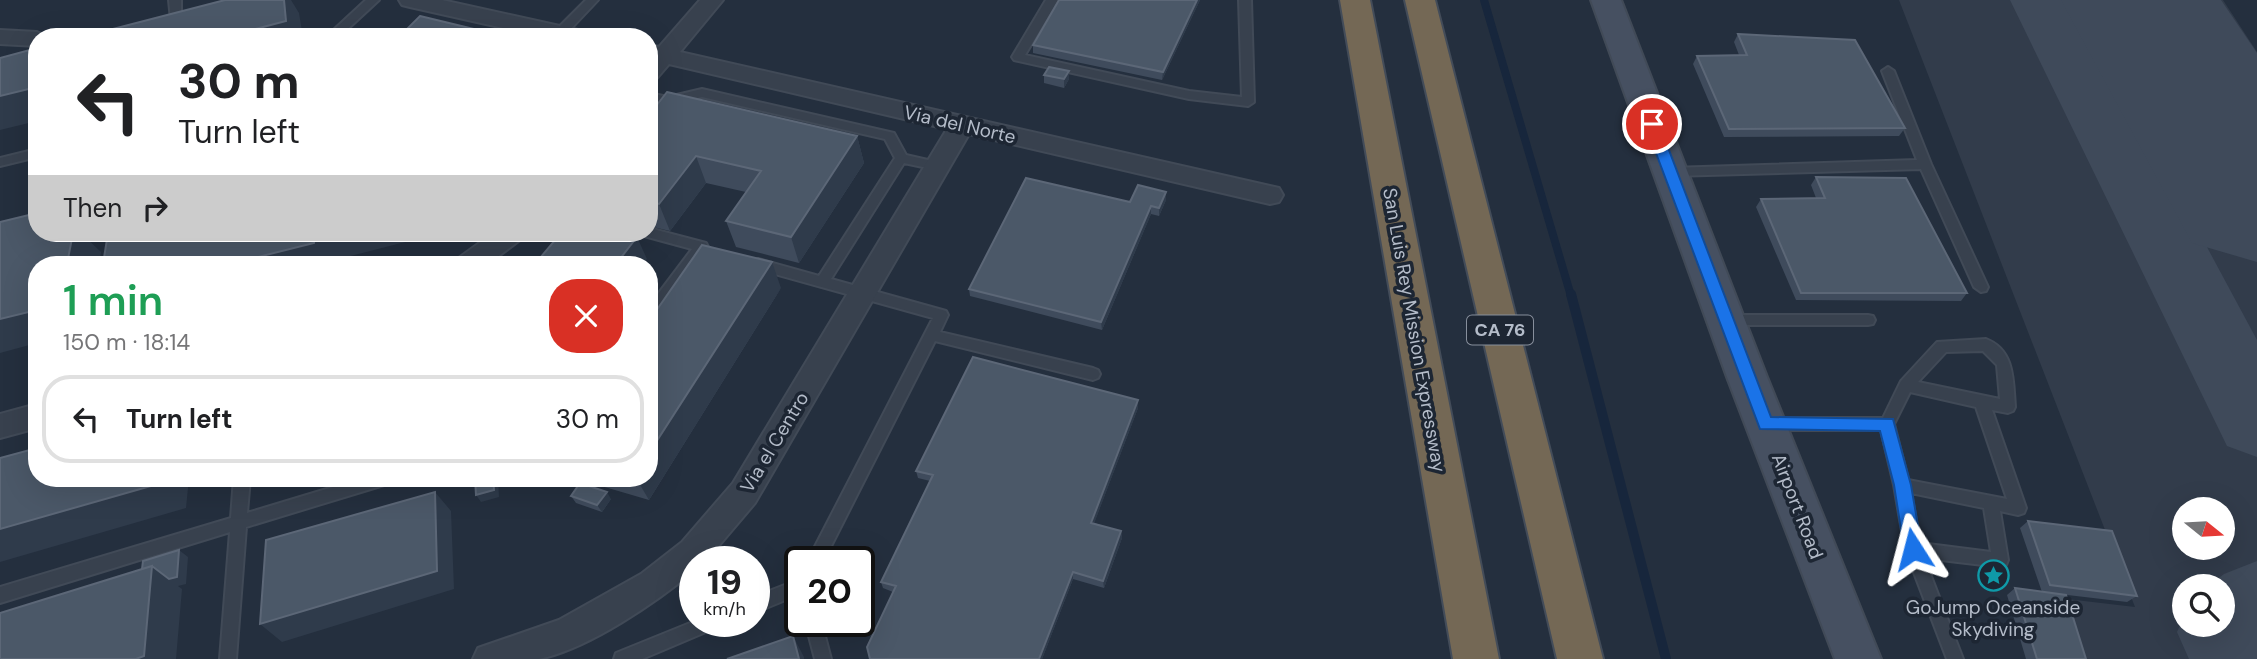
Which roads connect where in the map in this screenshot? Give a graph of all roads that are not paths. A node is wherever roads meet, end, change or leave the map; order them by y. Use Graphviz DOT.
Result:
graph roads {
  1 [pos="373,0"];
  2 [pos="410,0"];
  3 [pos="592,0"];
  4 [pos="712,0"];
  5 [pos="1052,0"];
  6 [pos="1245,0"];
  7 [pos="1355,0"];
  8 [pos="1420,0"];
  9 [pos="1606,0"];
  10 [pos="176,10"];
  11 [pos="204,14"];
  12 [pos="152,27"];
  13 [pos="342,28"];
  14 [pos="537,28"];
  15 [pos="574,28"];
  16 [pos="0,37"];
  17 [pos="28,39"];
  18 [pos="658,56"];
  19 [pos="658,61"];
  20 [pos="1888,71"];
  21 [pos="658,99"];
  22 [pos="961,124"];
  23 [pos="28,155"];
  24 [pos="901,158"];
  25 [pos="0,162"];
  26 [pos="1925,164"];
  27 [pos="937,166"];
  28 [pos="1671,172"];
  29 [pos="1270,195"];
  30 [pos="658,235"];
  31 [pos="499,242"];
  32 [pos="480,256"];
  33 [pos="749,261"];
  34 [pos="822,283"];
  35 [pos="1982,287"];
  36 [pos="861,295"];
  37 [pos="658,306"];
  38 [pos="1726,320"];
  39 [pos="1868,320"];
  40 [pos="931,335"];
  41 [pos="1093,374"];
  42 [pos="1906,385"];
  43 [pos="1982,402"];
  44 [pos="28,418"];
  45 [pos="1766,424"];
  46 [pos="1887,424"];
  47 [pos="0,426"];
  48 [pos="1902,485"];
  49 [pos="241,487"];
  50 [pos="355,487"];
  51 [pos="1992,503"];
  52 [pos="238,524"];
  53 [pos="823,546"];
  54 [pos="1913,549"];
  55 [pos="0,595"];
  56 [pos="679,635"];
  57 [pos="817,637"];
  58 [pos="228,659"];
  59 [pos="490,659"];
  60 [pos="622,659"];
  61 [pos="823,659"];
  62 [pos="1476,659"];
  63 [pos="1580,659"];
  64 [pos="1858,659"];
  65 [pos="1955,659"];
  1 -- 13 [label="lane"];
  2 -- 14 [label="street"];
  3 -- 15 [label="lane"];
  4 -- 18 [label="street"];
  5 -- 6 [label="lane"];
  7 -- 62 [label="highway, San Luis Rey Mission Expressway"];
  8 -- 63 [label="highway, CA 76"];
  9 -- 28 [label="street, Airport Road"];
  10 -- 11 [label="street"];
  10 -- 12 [label="street"];
  16 -- 17 [label="street"];
  19 -- 22 [label="street, Via del Norte"];
  20 -- 26 [label="lane"];
  21 -- 24 [label="lane"];
  22 -- 27 [label="street, Via el Centro"];
  22 -- 29 [label="street, Via del Norte"];
  23 -- 25 [label="lane"];
  24 -- 27 [label="lane"];
  24 -- 34 [label="lane"];
  26 -- 28 [label="lane"];
  26 -- 35 [label="lane"];
  27 -- 36 [label="street, Via el Centro"];
  28 -- 38 [label="street, Airport Road"];
  30 -- 37 [label="lane"];
  31 -- 32 [label="street"];
  33 -- 34 [label="lane"];
  34 -- 36 [label="lane"];
  36 -- 40 [label="lane"];
  36 -- 59 [label="street, Via el Centro"];
  38 -- 39 [label="lane"];
  38 -- 45 [label="street, Airport Road"];
  40 -- 41 [label="lane"];
  40 -- 53 [label="lane"];
  42 -- 43 [label="lane"];
  42 -- 43 [label="lane"];
  42 -- 46 [label="lane"];
  43 -- 51 [label="lane"];
  44 -- 47 [label="street"];
  45 -- 46 [label="lane"];
  45 -- 64 [label="street, Airport Road"];
  46 -- 48 [label="lane"];
  48 -- 51 [label="lane"];
  48 -- 54 [label="lane"];
  49 -- 52 [label="lane"];
  50 -- 52 [label="lane"];
  51 -- 54 [label="lane"];
  52 -- 55 [label="lane"];
  52 -- 58 [label="lane"];
  54 -- 65 [label="lane"];
  56 -- 60 [label="lane"];
  57 -- 61 [label="lane"];
}
